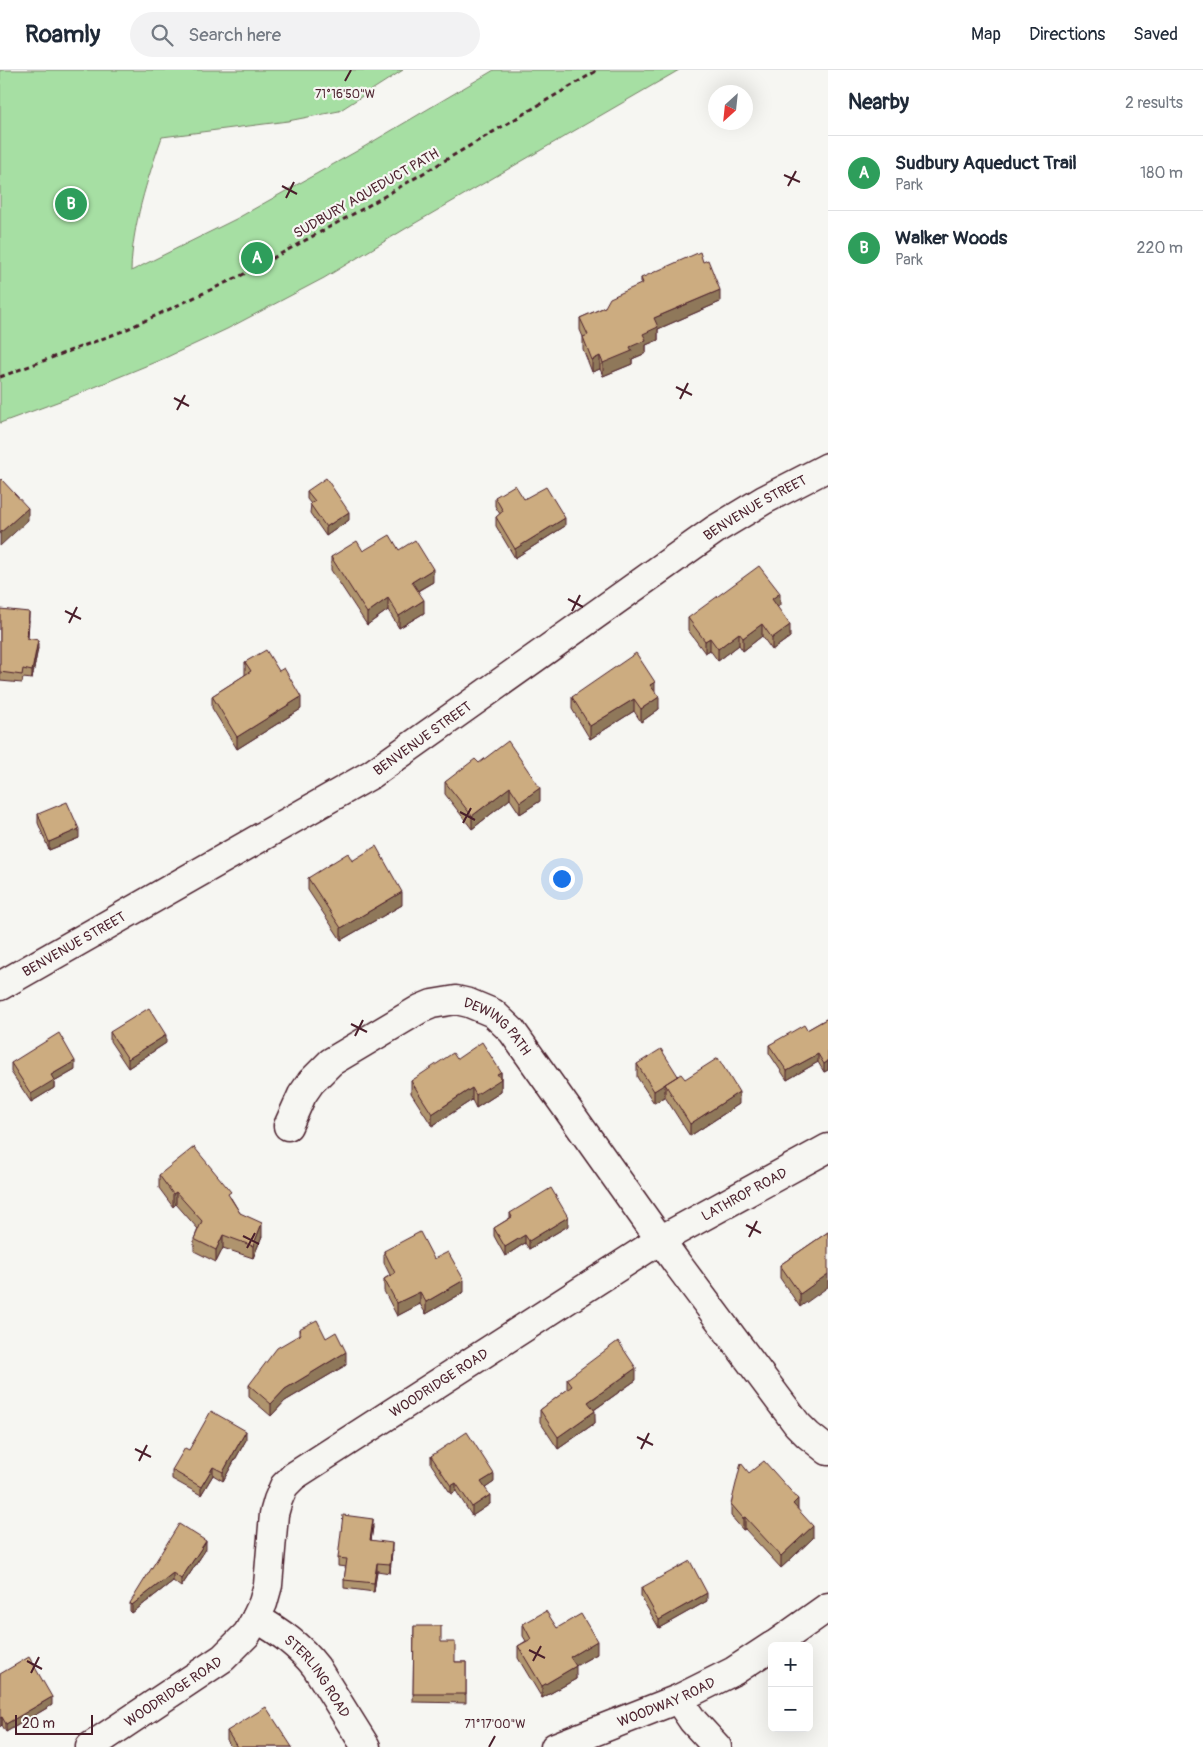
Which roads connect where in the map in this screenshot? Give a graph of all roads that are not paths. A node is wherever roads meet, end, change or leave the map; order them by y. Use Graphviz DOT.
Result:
graph roads {
  1 [pos="828,467"];
  2 [pos="0,986"];
  3 [pos="288,1126"];
  4 [pos="828,1148"];
  5 [pos="660,1240"];
  6 [pos="828,1451"];
  7 [pos="828,1607"];
  8 [pos="256,1618"];
  9 [pos="778,1642"];
  10 [pos="768,1649"];
  11 [pos="678,1699"];
  12 [pos="90,1747"];
  13 [pos="366,1747"];
  14 [pos="555,1747"];
  15 [pos="718,1747"];
  1 -- 2 [label="street, BENVENUE STREET"];
  3 -- 5 [label="street, DEWING PATH"];
  4 -- 5 [label="street, LATHROP ROAD"];
  5 -- 6 [label="street"];
  5 -- 8 [label="street, WOODRIDGE ROAD"];
  7 -- 9 [label="street, WOODWAY ROAD"];
  8 -- 12 [label="street, WOODRIDGE ROAD"];
  8 -- 13 [label="street, STERLING ROAD"];
  10 -- 11 [label="street, WOODWAY ROAD"];
  11 -- 14 [label="street, WOODWAY ROAD"];
  11 -- 15 [label="street"];
}
